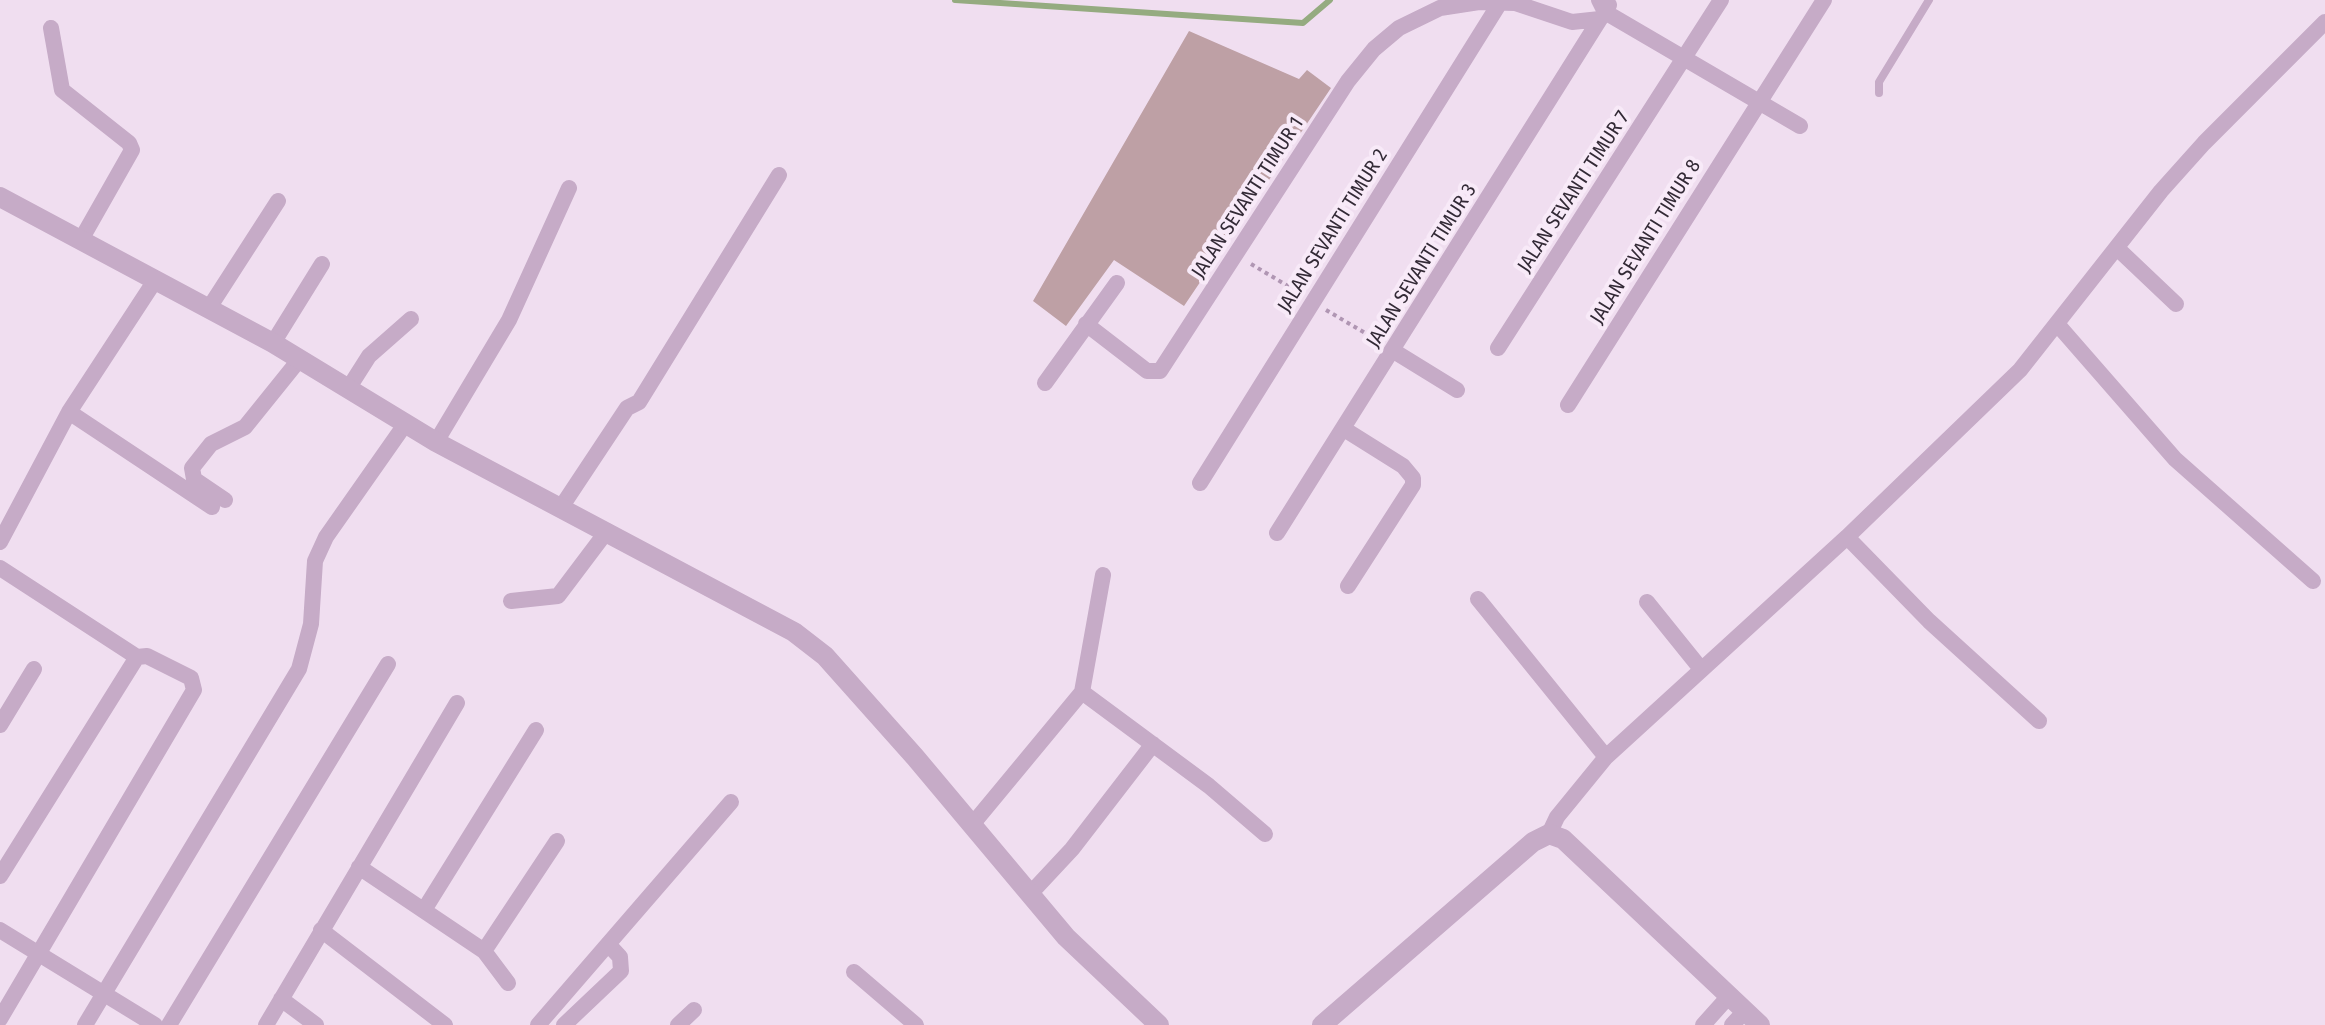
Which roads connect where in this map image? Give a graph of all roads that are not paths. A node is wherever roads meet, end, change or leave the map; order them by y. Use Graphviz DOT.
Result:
graph roads {
  1 [pos="1721,0"];
  2 [pos="1824,0"];
  3 [pos="1929,0"];
  4 [pos="1501,1"];
  5 [pos="1604,8"];
  6 [pos="2325,22"];
  7 [pos="51,28"];
  8 [pos="1684,58"];
  9 [pos="1879,93"];
  10 [pos="1758,101"];
  11 [pos="1800,126"];
  12 [pos="779,175"];
  13 [pos="569,188"];
  14 [pos="0,197"];
  15 [pos="278,201"];
  16 [pos="82,238"];
  17 [pos="2118,249"];
  18 [pos="322,264"];
  19 [pos="156,279"];
  20 [pos="1117,283"];
  21 [pos="2176,304"];
  22 [pos="209,308"];
  23 [pos="411,319"];
  24 [pos="1086,324"];
  25 [pos="2058,325"];
  26 [pos="273,343"];
  27 [pos="1498,348"];
  28 [pos="1392,350"];
  29 [pos="299,360"];
  30 [pos="1045,383"];
  31 [pos="348,389"];
  32 [pos="1457,390"];
  33 [pos="1568,405"];
  34 [pos="69,412"];
  35 [pos="406,423"];
  36 [pos="1344,429"];
  37 [pos="436,442"];
  38 [pos="1200,483"];
  39 [pos="562,506"];
  40 [pos="607,531"];
  41 [pos="1277,533"];
  42 [pos="1847,537"];
  43 [pos="0,542"];
  44 [pos="0,568"];
  45 [pos="1103,575"];
  46 [pos="2313,581"];
  47 [pos="1348,586"];
  48 [pos="1478,599"];
  49 [pos="511,601"];
  50 [pos="1647,602"];
  51 [pos="137,657"];
  52 [pos="388,664"];
  53 [pos="34,669"];
  54 [pos="1701,669"];
  55 [pos="1082,692"];
  56 [pos="457,703"];
  57 [pos="2039,721"];
  58 [pos="0,725"];
  59 [pos="536,730"];
  60 [pos="1153,744"];
  61 [pos="1606,757"];
  62 [pos="731,802"];
  63 [pos="971,826"];
  64 [pos="1265,834"];
  65 [pos="1549,834"];
  66 [pos="557,841"];
  67 [pos="359,867"];
  68 [pos="0,876"];
  69 [pos="1030,894"];
  70 [pos="424,910"];
  71 [pos="0,930"];
  72 [pos="321,930"];
  73 [pos="608,944"];
  74 [pos="484,951"];
  75 [pos="40,954"];
  76 [pos="854,972"];
  77 [pos="508,983"];
  78 [pos="105,995"];
  79 [pos="1729,996"];
  80 [pos="281,999"];
  81 [pos="694,1010"];
  82 [pos="0,1019"];
  83 [pos="1746,1020"];
  84 [pos="85,1025"];
  85 [pos="155,1025"];
  86 [pos="169,1025"];
  87 [pos="266,1025"];
  88 [pos="316,1025"];
  89 [pos="445,1025"];
  90 [pos="538,1025"];
  91 [pos="564,1025"];
  92 [pos="678,1025"];
  93 [pos="916,1025"];
  94 [pos="1159,1025"];
  95 [pos="1322,1025"];
  96 [pos="1703,1025"];
  1 -- 8 [label="street, JALAN SEVANTI TIMUR 7"];
  2 -- 10 [label="street, JALAN SEVANTI TIMUR 8"];
  3 -- 9 [label="lane"];
  4 -- 5 [label="street"];
  4 -- 24 [label="street, JALAN SEVANTI TIMUR 1"];
  4 -- 38 [label="street, JALAN SEVANTI TIMUR 2"];
  5 -- 8 [label="street"];
  5 -- 28 [label="street, JALAN SEVANTI TIMUR 3"];
  6 -- 17 [label="street"];
  7 -- 16 [label="street"];
  8 -- 10 [label="street"];
  8 -- 27 [label="street, JALAN SEVANTI TIMUR 7"];
  10 -- 11 [label="street"];
  10 -- 33 [label="street, JALAN SEVANTI TIMUR 8"];
  12 -- 39 [label="street"];
  13 -- 37 [label="street"];
  14 -- 16 [label="street"];
  15 -- 22 [label="street"];
  16 -- 19 [label="street"];
  17 -- 21 [label="street"];
  17 -- 25 [label="street"];
  18 -- 26 [label="street"];
  19 -- 22 [label="street"];
  19 -- 34 [label="street"];
  20 -- 24 [label="street"];
  22 -- 26 [label="street"];
  23 -- 31 [label="street"];
  24 -- 30 [label="street"];
  25 -- 42 [label="street"];
  25 -- 46 [label="street"];
  26 -- 29 [label="street"];
  28 -- 32 [label="street"];
  28 -- 36 [label="street, JALAN SEVANTI TIMUR 3"];
  29 -- 31 [label="street"];
  29 -- 34 [label="street"];
  31 -- 35 [label="street"];
  34 -- 43 [label="street"];
  35 -- 37 [label="street"];
  35 -- 78 [label="street"];
  36 -- 41 [label="street, JALAN SEVANTI TIMUR 3"];
  36 -- 47 [label="street"];
  37 -- 39 [label="street"];
  39 -- 40 [label="street"];
  40 -- 49 [label="street"];
  40 -- 63 [label="street"];
  42 -- 54 [label="street"];
  42 -- 57 [label="street"];
  44 -- 51 [label="street"];
  45 -- 55 [label="street"];
  48 -- 61 [label="street"];
  50 -- 54 [label="street"];
  51 -- 68 [label="street"];
  51 -- 75 [label="street"];
  52 -- 86 [label="street"];
  53 -- 58 [label="street"];
  54 -- 61 [label="street"];
  55 -- 60 [label="street"];
  55 -- 63 [label="street"];
  56 -- 67 [label="street"];
  59 -- 70 [label="street"];
  60 -- 64 [label="street"];
  60 -- 69 [label="street"];
  61 -- 65 [label="street"];
  62 -- 73 [label="street"];
  63 -- 69 [label="street"];
  65 -- 79 [label="street"];
  65 -- 95 [label="street"];
  66 -- 74 [label="street"];
  67 -- 70 [label="street"];
  67 -- 72 [label="street"];
  69 -- 94 [label="street"];
  70 -- 74 [label="street"];
  71 -- 75 [label="street"];
  72 -- 80 [label="street"];
  72 -- 89 [label="street"];
  73 -- 90 [label="street"];
  73 -- 91 [label="street"];
  74 -- 77 [label="street"];
  75 -- 78 [label="street"];
  75 -- 82 [label="street"];
  76 -- 93 [label="street"];
  78 -- 84 [label="street"];
  78 -- 85 [label="street"];
  79 -- 83 [label="street"];
  79 -- 96 [label="street"];
  80 -- 87 [label="street"];
  80 -- 88 [label="street"];
  81 -- 92 [label="street"];
}
